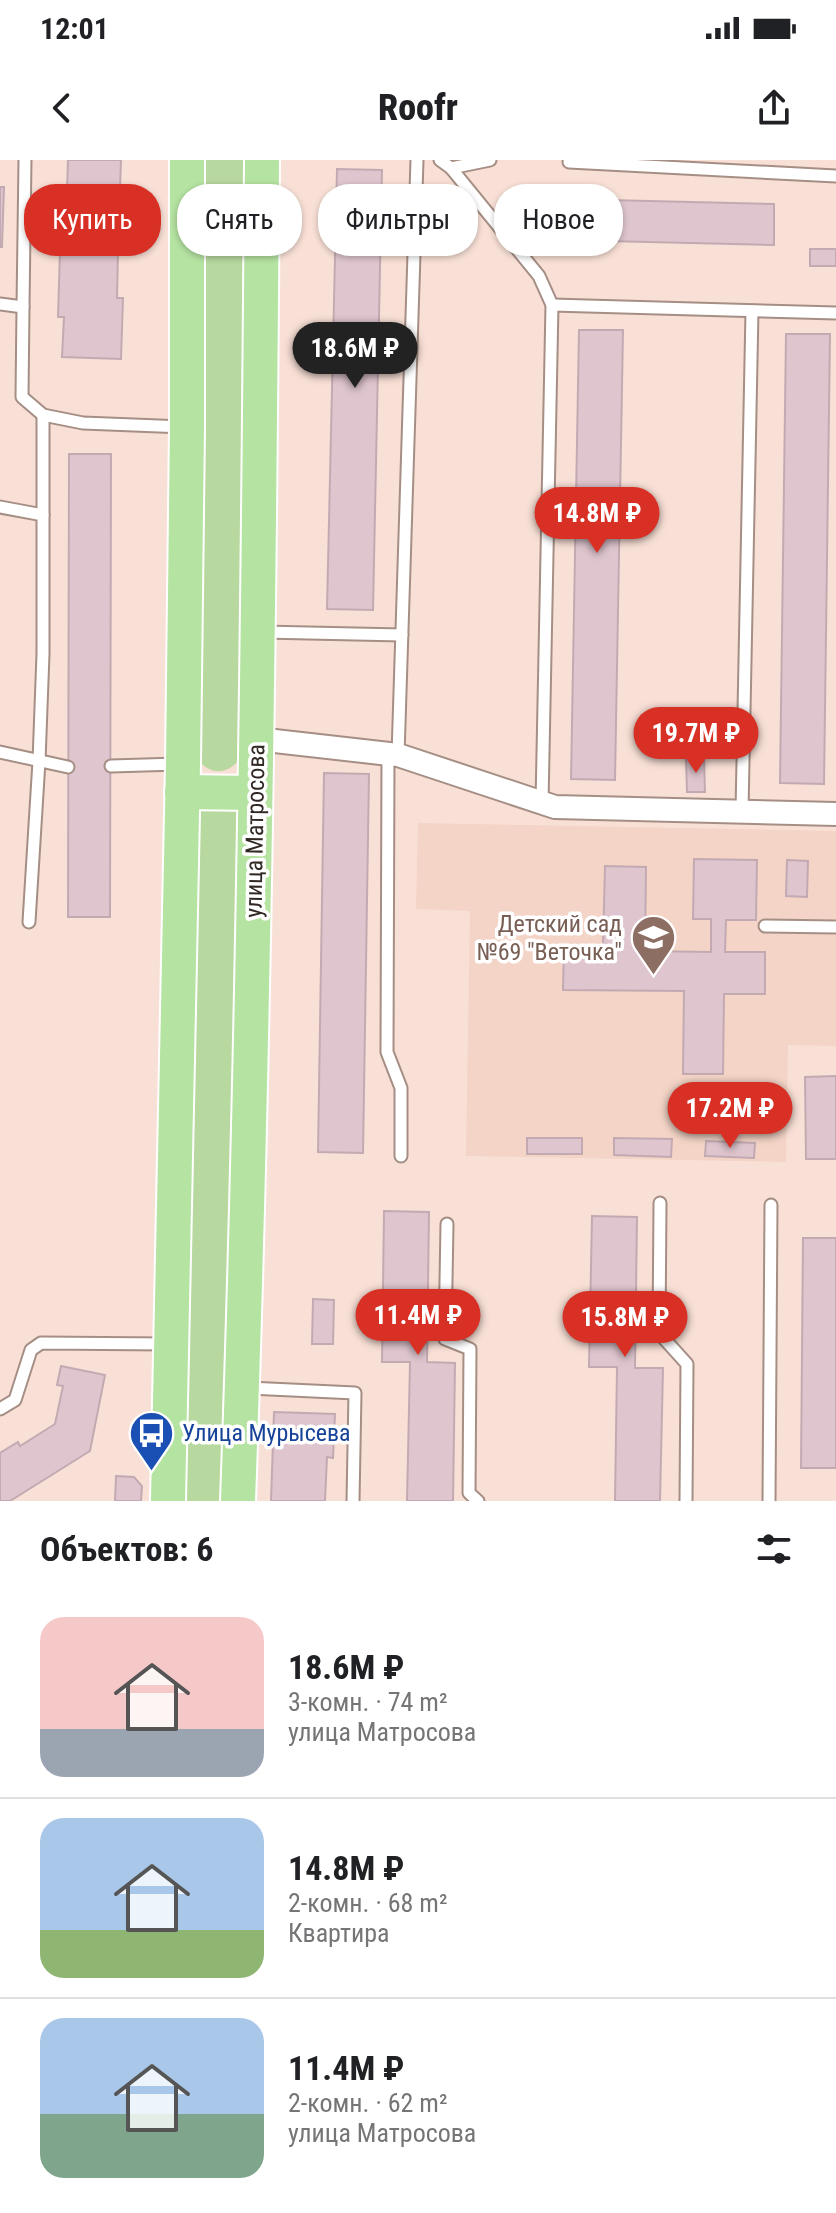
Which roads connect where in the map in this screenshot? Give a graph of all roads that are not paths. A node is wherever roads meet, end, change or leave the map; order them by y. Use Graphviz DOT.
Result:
graph roads {
  1 [pos="25,160"];
  2 [pos="187,160"];
  3 [pos="262,160"];
  4 [pos="417,160"];
  5 [pos="440,160"];
  6 [pos="490,160"];
  7 [pos="569,162"];
  8 [pos="451,168"];
  9 [pos="836,176"];
  10 [pos="0,304"];
  11 [pos="552,305"];
  12 [pos="23,307"];
  13 [pos="752,311"];
  14 [pos="836,313"];
  15 [pos="43,415"];
  16 [pos="187,427"];
  17 [pos="0,507"];
  18 [pos="43,515"];
  19 [pos="258,632"];
  20 [pos="402,635"];
  21 [pos="257,739"];
  22 [pos="0,752"];
  23 [pos="393,754"];
  24 [pos="39,761"];
  25 [pos="111,766"];
  26 [pos="68,767"];
  27 [pos="182,778"];
  28 [pos="255,793"];
  29 [pos="542,803"];
  30 [pos="742,811"];
  31 [pos="836,814"];
  32 [pos="29,922"];
  33 [pos="765,926"];
  34 [pos="836,927"];
  35 [pos="401,1156"];
  36 [pos="660,1203"];
  37 [pos="771,1205"];
  38 [pos="447,1224"];
  39 [pos="170,1344"];
  40 [pos="242,1388"];
  41 [pos="0,1409"];
  42 [pos="168,1501"];
  43 [pos="238,1501"];
  44 [pos="353,1501"];
  45 [pos="478,1501"];
  46 [pos="686,1501"];
  47 [pos="769,1501"];
  1 -- 12 [label="lane"];
  2 -- 16 [label="main road"];
  3 -- 19 [label="main road, улица Матросова"];
  4 -- 20 [label="lane"];
  5 -- 8 [label="lane"];
  6 -- 8 [label="lane"];
  7 -- 9 [label="lane"];
  8 -- 11 [label="lane"];
  10 -- 12 [label="lane"];
  11 -- 13 [label="lane"];
  11 -- 29 [label="lane"];
  12 -- 15 [label="lane"];
  13 -- 14 [label="lane"];
  13 -- 30 [label="lane"];
  15 -- 16 [label="lane"];
  15 -- 18 [label="lane"];
  16 -- 27 [label="main road"];
  17 -- 18 [label="lane"];
  18 -- 24 [label="lane"];
  19 -- 20 [label="lane"];
  19 -- 21 [label="main road, улица Матросова"];
  20 -- 23 [label="lane"];
  21 -- 23 [label="street"];
  21 -- 28 [label="main road, улица Матросова"];
  22 -- 24 [label="lane"];
  23 -- 29 [label="street"];
  23 -- 35 [label="lane"];
  24 -- 26 [label="lane"];
  24 -- 32 [label="lane"];
  25 -- 27 [label="lane"];
  27 -- 28 [label="main road"];
  27 -- 39 [label="main road"];
  28 -- 40 [label="main road, улица Матросова"];
  29 -- 30 [label="street"];
  30 -- 31 [label="street"];
  33 -- 34 [label="lane"];
  36 -- 46 [label="lane"];
  37 -- 47 [label="lane"];
  38 -- 45 [label="lane"];
  39 -- 41 [label="lane"];
  39 -- 42 [label="main road"];
  40 -- 43 [label="main road, улица Матросова"];
  40 -- 44 [label="lane"];
}
